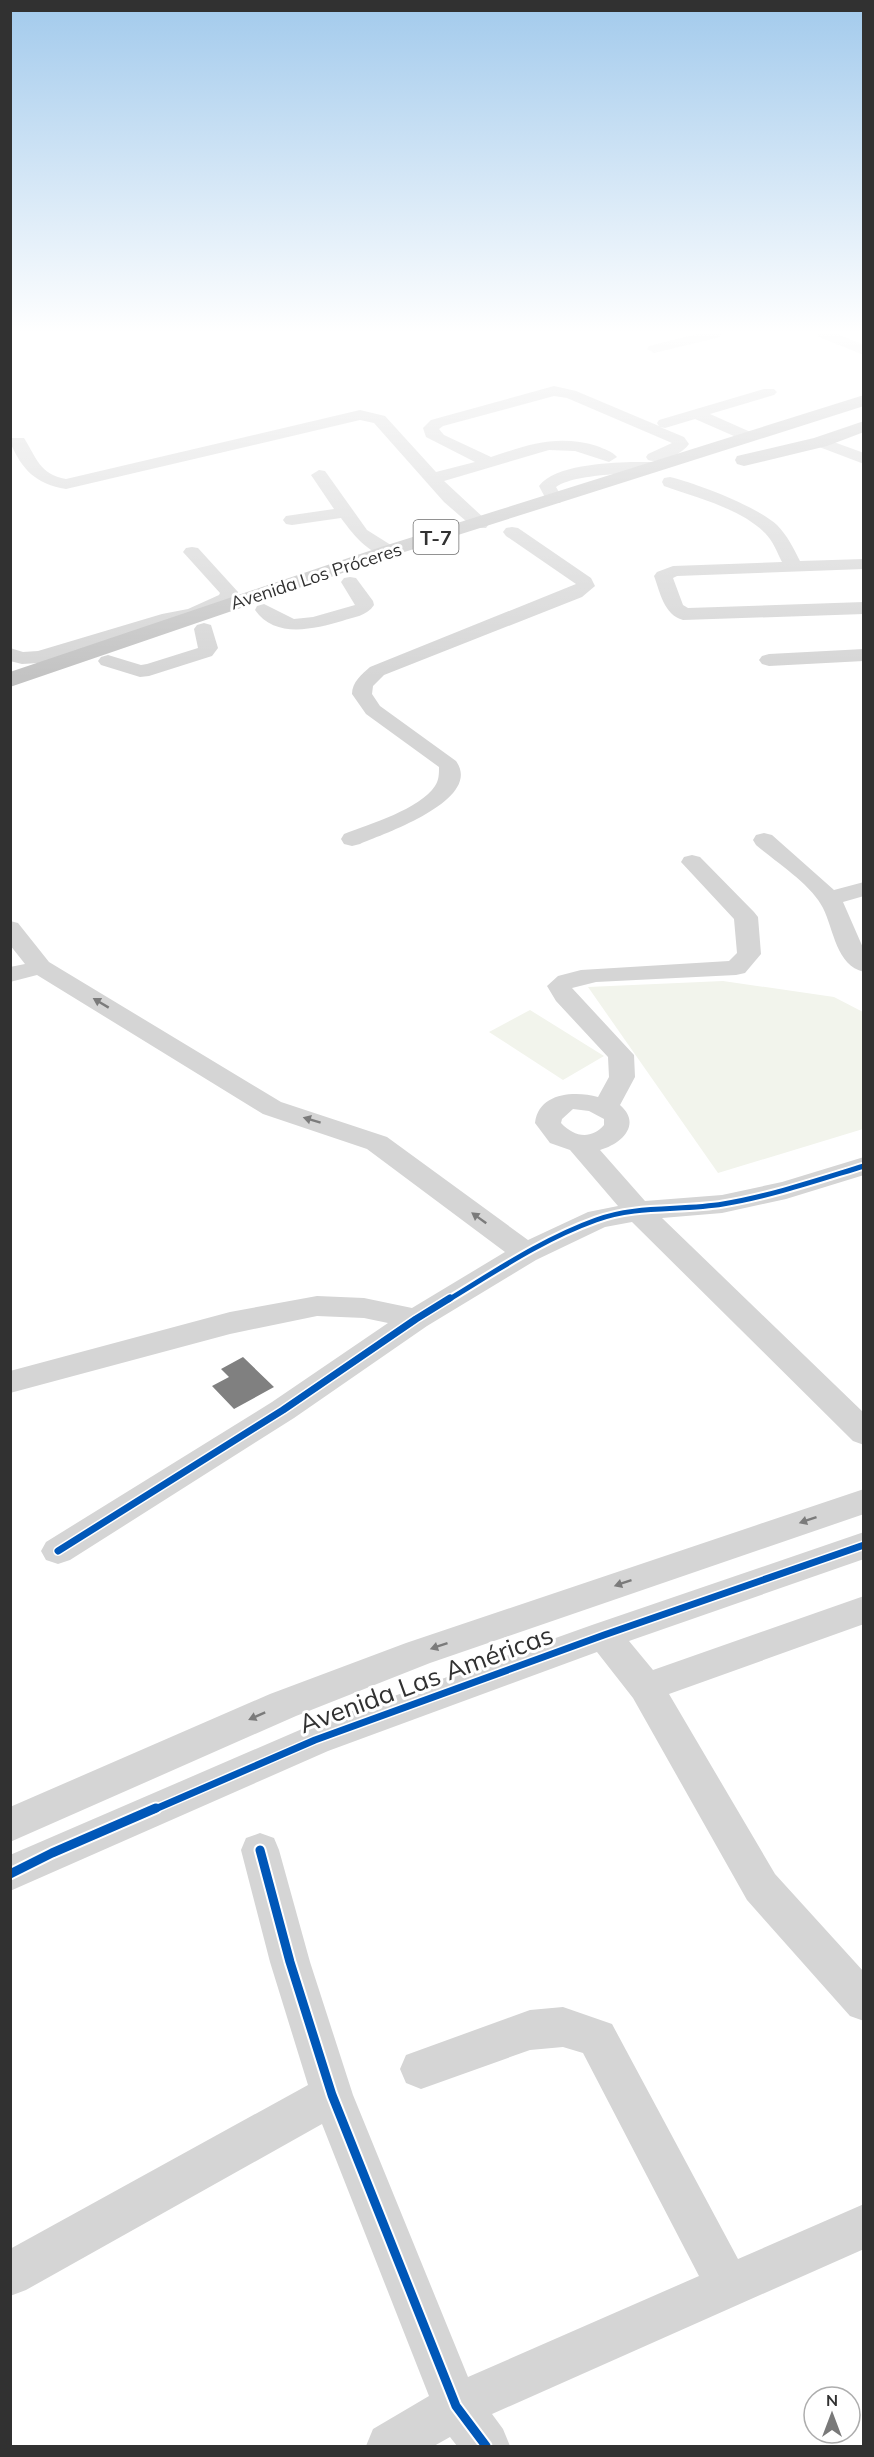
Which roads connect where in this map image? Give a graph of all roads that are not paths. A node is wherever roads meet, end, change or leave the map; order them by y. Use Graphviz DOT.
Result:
graph roads {
  1 [pos="21,449"];
  2 [pos="217,449"];
  3 [pos="405,449"];
  4 [pos="461,449"];
  5 [pos="531,449"];
  6 [pos="591,449"];
  7 [pos="678,449"];
  8 [pos="716,449"];
  9 [pos="777,449"];
  10 [pos="788,449"];
  11 [pos="837,449"];
  12 [pos="782,450"];
  13 [pos="609,457"];
  14 [pos="864,459"];
  15 [pos="489,462"];
  16 [pos="660,469"];
  17 [pos="319,475"];
  18 [pos="432,478"];
  19 [pos="346,512"];
  20 [pos="292,520"];
  21 [pos="480,524"];
  22 [pos="512,532"];
  23 [pos="388,551"];
  24 [pos="192,552"];
  25 [pos="864,564"];
  26 [pos="794,567"];
  27 [pos="350,582"];
  28 [pos="864,608"];
  29 [pos="264,610"];
  30 [pos="203,618"];
  31 [pos="10,654"];
  32 [pos="864,655"];
  33 [pos="770,660"];
  34 [pos="10,680"];
  35 [pos="10,694"];
  36 [pos="351,839"];
  37 [pos="764,840"];
  38 [pos="692,862"];
  39 [pos="864,889"];
  40 [pos="829,899"];
  41 [pos="10,928"];
  42 [pos="864,965"];
  43 [pos="40,967"];
  44 [pos="10,975"];
  45 [pos="606,1107"];
  46 [pos="580,1144"];
  47 [pos="864,1166"];
  48 [pos="638,1211"];
  49 [pos="526,1253"];
  50 [pos="416,1319"];
  51 [pos="10,1382"];
  52 [pos="864,1433"];
  53 [pos="864,1501"];
  54 [pos="864,1545"];
  55 [pos="58,1551"];
  56 [pos="864,1610"];
  57 [pos="604,1635"];
  58 [pos="646,1687"];
  59 [pos="10,1825"];
  60 [pos="260,1850"];
  61 [pos="10,1874"];
  62 [pos="864,2002"];
  63 [pos="421,2069"];
  64 [pos="332,2096"];
  65 [pos="864,2226"];
  66 [pos="10,2274"];
  67 [pos="728,2286"];
  68 [pos="456,2406"];
  69 [pos="390,2446"];
  70 [pos="486,2446"];
  1 -- 2 [label="street"];
  3 -- 18 [label="street"];
  4 -- 15 [label="street"];
  5 -- 15 [label="street"];
  6 -- 13 [label="street"];
  7 -- 16 [label="street"];
  8 -- 16 [label="highway, Avenida Los Próceres / T-7"];
  9 -- 12 [label="highway"];
  10 -- 12 [label="highway, Avenida Los Próceres / T-7"];
  11 -- 14 [label="street"];
  12 -- 16 [label="highway, Avenida Los Próceres / T-7"];
  15 -- 18 [label="street"];
  16 -- 21 [label="highway, Avenida Los Próceres / T-7"];
  16 -- 22 [label="highway, Avenida Los Próceres / T-7"];
  16 -- 26 [label="street"];
  17 -- 19 [label="street"];
  18 -- 21 [label="street"];
  19 -- 20 [label="street"];
  19 -- 23 [label="street"];
  21 -- 23 [label="highway, Avenida Los Próceres / T-7"];
  22 -- 27 [label="highway, Avenida Los Próceres / T-7"];
  22 -- 36 [label="street"];
  23 -- 30 [label="highway, Avenida Los Próceres / T-7"];
  24 -- 30 [label="street"];
  25 -- 26 [label="street"];
  26 -- 28 [label="street"];
  27 -- 29 [label="highway, Avenida Los Próceres / T-7"];
  27 -- 29 [label="street"];
  29 -- 30 [label="highway, Avenida Los Próceres / T-7"];
  30 -- 31 [label="street"];
  30 -- 34 [label="highway, Avenida Los Próceres / T-7"];
  30 -- 35 [label="highway, Avenida Los Próceres / T-7"];
  32 -- 33 [label="street"];
  37 -- 40 [label="street"];
  38 -- 45 [label="street"];
  39 -- 40 [label="street"];
  40 -- 42 [label="street"];
  41 -- 43 [label="street"];
  43 -- 44 [label="street"];
  49 -- 43 [label="street, one-way"];
  45 -- 46 [label="street"];
  45 -- 46 [label="street"];
  46 -- 48 [label="street"];
  47 -- 48 [label="street"];
  48 -- 49 [label="street"];
  48 -- 52 [label="street"];
  49 -- 50 [label="street"];
  50 -- 51 [label="street"];
  50 -- 55 [label="street"];
  53 -- 59 [label="street, Avenida Las Américas, one-way"];
  54 -- 57 [label="street, Avenida Las Américas"];
  56 -- 58 [label="street"];
  57 -- 58 [label="street"];
  57 -- 61 [label="street, Avenida Las Américas"];
  58 -- 62 [label="street"];
  60 -- 64 [label="street"];
  63 -- 67 [label="street"];
  64 -- 66 [label="street"];
  64 -- 68 [label="street"];
  65 -- 67 [label="street"];
  67 -- 68 [label="street"];
  68 -- 69 [label="street"];
  68 -- 70 [label="street"];
}
